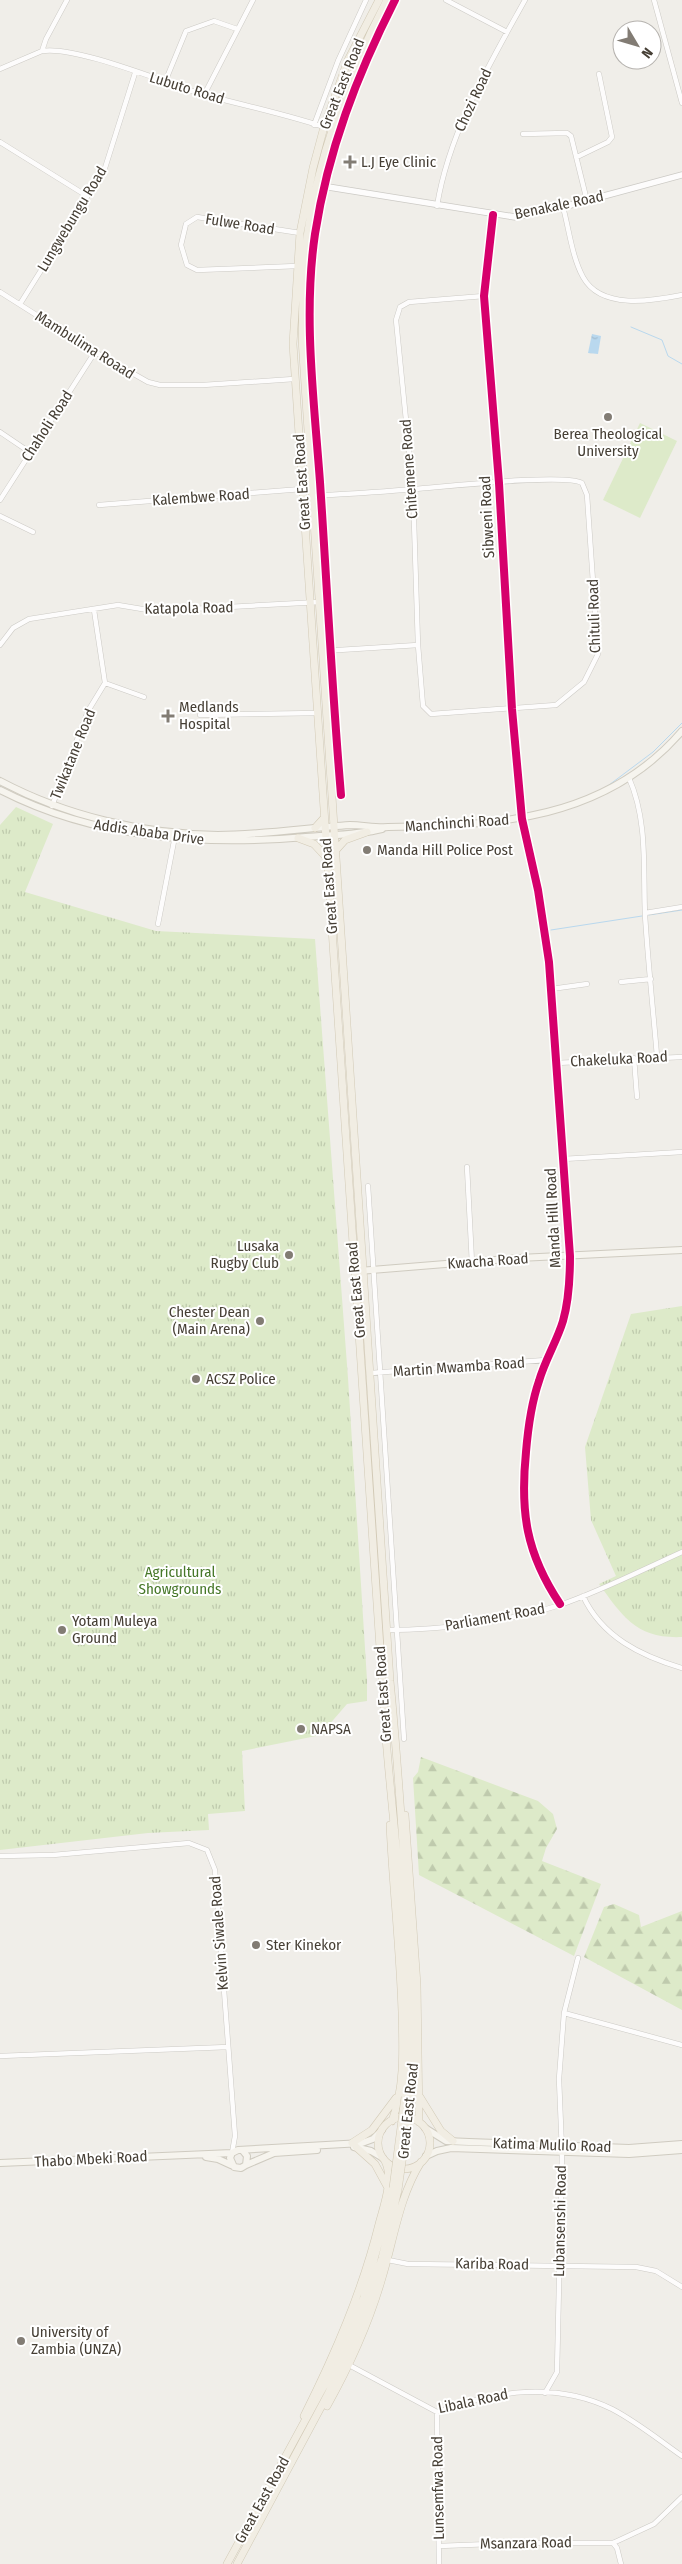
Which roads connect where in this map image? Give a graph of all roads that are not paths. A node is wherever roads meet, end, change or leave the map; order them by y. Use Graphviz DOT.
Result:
graph roads {
  1 [pos="67,0"];
  2 [pos="254,0"];
  3 [pos="366,0"];
  4 [pos="379,0"];
  5 [pos="387,0"];
  6 [pos="395,0"];
  7 [pos="446,0"];
  8 [pos="524,0"];
  9 [pos="654,0"];
  10 [pos="237,29"];
  11 [pos="507,32"];
  12 [pos="42,51"];
  13 [pos="0,69"];
  14 [pos="682,69"];
  15 [pos="674,71"];
  16 [pos="135,72"];
  17 [pos="599,74"];
  18 [pos="165,82"];
  19 [pos="204,94"];
  20 [pos="682,103"];
  21 [pos="314,125"];
  22 [pos="327,128"];
  23 [pos="523,134"];
  24 [pos="0,142"];
  25 [pos="578,157"];
  26 [pos="682,175"];
  27 [pos="320,186"];
  28 [pos="87,196"];
  29 [pos="587,201"];
  30 [pos="437,206"];
  31 [pos="563,207"];
  32 [pos="493,215"];
  33 [pos="300,233"];
  34 [pos="297,266"];
  35 [pos="0,292"];
  36 [pos="682,294"];
  37 [pos="484,296"];
  38 [pos="20,304"];
  39 [pos="95,352"];
  40 [pos="294,379"];
  41 [pos="0,432"];
  42 [pos="31,453"];
  43 [pos="499,483"];
  44 [pos="302,489"];
  45 [pos="413,490"];
  46 [pos="312,496"];
  47 [pos="321,496"];
  48 [pos="0,500"];
  49 [pos="99,505"];
  50 [pos="0,516"];
  51 [pos="33,532"];
  52 [pos="320,602"];
  53 [pos="311,603"];
  54 [pos="94,610"];
  55 [pos="0,645"];
  56 [pos="418,645"];
  57 [pos="332,650"];
  58 [pos="323,651"];
  59 [pos="105,683"];
  60 [pos="144,697"];
  61 [pos="512,709"];
  62 [pos="318,713"];
  63 [pos="431,714"];
  64 [pos="200,715"];
  65 [pos="682,732"];
  66 [pos="629,778"];
  67 [pos="0,781"];
  68 [pos="0,790"];
  69 [pos="341,795"];
  70 [pos="52,804"];
  71 [pos="49,812"];
  72 [pos="324,818"];
  73 [pos="522,819"];
  74 [pos="334,826"];
  75 [pos="325,827"];
  76 [pos="315,828"];
  77 [pos="385,828"];
  78 [pos="367,832"];
  79 [pos="175,835"];
  80 [pos="335,835"];
  81 [pos="326,836"];
  82 [pos="298,838"];
  83 [pos="336,850"];
  84 [pos="327,858"];
  85 [pos="682,907"];
  86 [pos="645,913"];
  87 [pos="158,924"];
  88 [pos="651,979"];
  89 [pos="622,982"];
  90 [pos="587,984"];
  91 [pos="551,989"];
  92 [pos="657,1056"];
  93 [pos="682,1057"];
  94 [pos="634,1058"];
  95 [pos="556,1063"];
  96 [pos="637,1098"];
  97 [pos="682,1152"];
  98 [pos="563,1159"];
  99 [pos="467,1167"];
  100 [pos="368,1186"];
  101 [pos="682,1250"];
  102 [pos="570,1256"];
  103 [pos="472,1262"];
  104 [pos="363,1270"];
  105 [pos="374,1270"];
  106 [pos="354,1272"];
  107 [pos="546,1360"];
  108 [pos="371,1373"];
  109 [pos="380,1373"];
  110 [pos="682,1552"];
  111 [pos="583,1596"];
  112 [pos="560,1604"];
  113 [pos="387,1630"];
  114 [pos="398,1630"];
  115 [pos="682,1668"];
  116 [pos="404,1739"];
  117 [pos="0,1856"];
  118 [pos="578,1958"];
  119 [pos="564,2013"];
  120 [pos="682,2045"];
  121 [pos="228,2048"];
  122 [pos="0,2056"];
  123 [pos="408,2096"];
  124 [pos="392,2121"];
  125 [pos="419,2122"];
  126 [pos="425,2128"];
  127 [pos="382,2130"];
  128 [pos="235,2136"];
  129 [pos="453,2141"];
  130 [pos="682,2144"];
  131 [pos="354,2145"];
  132 [pos="562,2148"];
  133 [pos="682,2150"];
  134 [pos="242,2151"];
  135 [pos="232,2153"];
  136 [pos="183,2154"];
  137 [pos="384,2159"];
  138 [pos="424,2159"];
  139 [pos="0,2163"];
  140 [pos="231,2165"];
  141 [pos="246,2165"];
  142 [pos="393,2188"];
  143 [pos="388,2260"];
  144 [pos="560,2265"];
  145 [pos="682,2287"];
  146 [pos="349,2365"];
  147 [pos="545,2393"];
  148 [pos="437,2412"];
  149 [pos="301,2438"];
  150 [pos="682,2456"];
  151 [pos="682,2497"];
  152 [pos="613,2543"];
  153 [pos="439,2546"];
  154 [pos="227,2564"];
  155 [pos="236,2564"];
  156 [pos="439,2564"];
  157 [pos="622,2564"];
  1 -- 12 [label="street"];
  2 -- 10 [label="street"];
  3 -- 21 [label="street"];
  4 -- 22 [label="main road, Great East Road"];
  5 -- 22 [label="main road, Great East Road"];
  6 -- 27 [label="street"];
  7 -- 11 [label="street"];
  8 -- 11 [label="street, Chozi Road"];
  9 -- 15 [label="street"];
  10 -- 18 [label="street"];
  10 -- 19 [label="street"];
  11 -- 30 [label="street, Chozi Road"];
  12 -- 13 [label="street"];
  12 -- 16 [label="street, Lubuto Road"];
  14 -- 15 [label="street"];
  15 -- 20 [label="street"];
  16 -- 18 [label="street, Lubuto Road"];
  16 -- 28 [label="street, Lungwebungu Road"];
  17 -- 25 [label="street"];
  18 -- 19 [label="street, Lubuto Road"];
  19 -- 21 [label="street, Lubuto Road"];
  21 -- 22 [label="street, Lubuto Road"];
  22 -- 27 [label="main road, Great East Road"];
  22 -- 33 [label="main road, Great East Road"];
  23 -- 25 [label="street"];
  24 -- 28 [label="street"];
  25 -- 29 [label="street"];
  26 -- 29 [label="street, Benakale Road"];
  27 -- 30 [label="street, Benakale Road"];
  27 -- 46 [label="main road, Great East Road"];
  27 -- 47 [label="street"];
  28 -- 38 [label="street, Lungwebungu Road"];
  29 -- 31 [label="street, Benakale Road"];
  30 -- 32 [label="street, Benakale Road"];
  31 -- 32 [label="street, Benakale Road"];
  31 -- 36 [label="street"];
  32 -- 37 [label="street, Sibweni Road"];
  33 -- 34 [label="main road, Great East Road"];
  33 -- 34 [label="street, Fulwe Road"];
  34 -- 40 [label="main road, Great East Road"];
  35 -- 38 [label="street, Mambulima Roaad"];
  37 -- 43 [label="street, Sibweni Road"];
  37 -- 45 [label="street, Chitemene Road"];
  38 -- 39 [label="street, Mambulima Roaad"];
  39 -- 40 [label="street, Mambulima Roaad"];
  39 -- 42 [label="street, Chaholi Road"];
  40 -- 44 [label="main road, Great East Road"];
  41 -- 42 [label="street"];
  42 -- 48 [label="street, Chaholi Road"];
  43 -- 45 [label="street"];
  43 -- 61 [label="street, Sibweni Road"];
  43 -- 61 [label="street, Chituli Road"];
  44 -- 49 [label="street, Kalembwe Road"];
  44 -- 53 [label="main road, Great East Road"];
  45 -- 47 [label="street"];
  45 -- 56 [label="street, Chitemene Road"];
  46 -- 47 [label="street"];
  46 -- 52 [label="main road, Great East Road"];
  47 -- 57 [label="street"];
  50 -- 51 [label="street"];
  52 -- 53 [label="street, Katapola Road"];
  52 -- 58 [label="main road, Great East Road"];
  53 -- 54 [label="street, Katapola Road"];
  53 -- 62 [label="main road, Great East Road"];
  54 -- 55 [label="street, Katapola Road"];
  54 -- 59 [label="street"];
  56 -- 57 [label="street"];
  56 -- 63 [label="street, Chitemene Road"];
  57 -- 58 [label="street"];
  57 -- 69 [label="street"];
  58 -- 74 [label="main road, Great East Road"];
  59 -- 60 [label="street"];
  59 -- 70 [label="street, Twikatane Road"];
  61 -- 63 [label="street, Chituli Road"];
  61 -- 73 [label="street, Sibweni Road"];
  62 -- 64 [label="street"];
  62 -- 72 [label="main road, Great East Road"];
  65 -- 66 [label="main road, Manchinchi Road"];
  66 -- 73 [label="main road, Manchinchi Road"];
  66 -- 86 [label="street"];
  67 -- 70 [label="main road, Addis Ababa Drive"];
  68 -- 71 [label="main road, Addis Ababa Drive"];
  70 -- 71 [label="street, Twikatane Road"];
  70 -- 79 [label="main road, Addis Ababa Drive"];
  71 -- 79 [label="main road, Addis Ababa Drive"];
  72 -- 75 [label="main road, Great East Road"];
  72 -- 76 [label="main road"];
  73 -- 77 [label="main road, Manchinchi Road"];
  73 -- 91 [label="street, Manda Hill Road"];
  74 -- 75 [label="main road, Addis Ababa Drive"];
  74 -- 77 [label="main road, Manchinchi Road"];
  74 -- 80 [label="main road, Great East Road"];
  75 -- 76 [label="main road, Addis Ababa Drive"];
  75 -- 81 [label="main road, Great East Road"];
  76 -- 79 [label="main road, Addis Ababa Drive"];
  77 -- 78 [label="main road, Manchinchi Road"];
  78 -- 80 [label="main road, Manchinchi Road"];
  78 -- 83 [label="main road"];
  79 -- 82 [label="main road, Addis Ababa Drive"];
  79 -- 87 [label="street"];
  80 -- 81 [label="main road, Addis Ababa Drive"];
  80 -- 83 [label="main road, Great East Road"];
  81 -- 82 [label="main road, Addis Ababa Drive"];
  81 -- 84 [label="main road, Great East Road"];
  82 -- 84 [label="main road"];
  83 -- 104 [label="main road, Great East Road"];
  84 -- 106 [label="main road, Great East Road"];
  85 -- 86 [label="street"];
  86 -- 88 [label="street"];
  88 -- 89 [label="street"];
  88 -- 92 [label="street"];
  90 -- 91 [label="street"];
  91 -- 95 [label="street, Manda Hill Road"];
  92 -- 93 [label="street, Chakeluka Road"];
  92 -- 94 [label="street, Chakeluka Road"];
  94 -- 95 [label="street, Chakeluka Road"];
  94 -- 96 [label="street"];
  95 -- 98 [label="street, Manda Hill Road"];
  97 -- 98 [label="street"];
  98 -- 102 [label="street, Manda Hill Road"];
  99 -- 103 [label="street"];
  100 -- 105 [label="street"];
  101 -- 102 [label="main road, Kwacha Road"];
  102 -- 103 [label="main road, Kwacha Road"];
  102 -- 107 [label="street, Manda Hill Road"];
  103 -- 105 [label="main road, Kwacha Road"];
  104 -- 105 [label="main road, Kwacha Road"];
  104 -- 106 [label="main road, Kwacha Road"];
  104 -- 108 [label="main road, Great East Road"];
  105 -- 109 [label="street"];
  106 -- 123 [label="main road, Great East Road"];
  107 -- 109 [label="street, Martin Mwamba Road"];
  107 -- 112 [label="street, Manda Hill Road"];
  108 -- 109 [label="street, Martin Mwamba Road"];
  108 -- 113 [label="main road, Great East Road"];
  109 -- 114 [label="street"];
  110 -- 111 [label="street, Parliament Road"];
  111 -- 112 [label="street, Parliament Road"];
  111 -- 115 [label="street"];
  112 -- 114 [label="street, Parliament Road"];
  113 -- 114 [label="street, Parliament Road"];
  113 -- 123 [label="main road, Great East Road"];
  114 -- 116 [label="street"];
  117 -- 121 [label="street, Kelvin Siwale Road"];
  118 -- 119 [label="street, Lubansenshi Road"];
  119 -- 120 [label="street"];
  119 -- 132 [label="street, Lubansenshi Road"];
  121 -- 122 [label="street"];
  121 -- 128 [label="street, Kelvin Siwale Road"];
  123 -- 124 [label="main road, Great East Road"];
  123 -- 125 [label="main road, Great East Road"];
  123 -- 129 [label="main road"];
  123 -- 131 [label="main road"];
  123 -- 142 [label="main road, Great East Road, bridge"];
  124 -- 125 [label="main road"];
  124 -- 127 [label="main road"];
  125 -- 126 [label="main road"];
  126 -- 129 [label="main road, Katima Mulilo Road"];
  126 -- 138 [label="main road"];
  127 -- 131 [label="main road, Thabo Mbeki Road"];
  127 -- 137 [label="main road"];
  128 -- 134 [label="street, Kelvin Siwale Road"];
  128 -- 135 [label="street, Kelvin Siwale Road"];
  129 -- 132 [label="main road, Katima Mulilo Road"];
  130 -- 132 [label="main road, Katima Mulilo Road"];
  131 -- 134 [label="main road, Thabo Mbeki Road"];
  131 -- 137 [label="main road, Thabo Mbeki Road"];
  131 -- 141 [label="main road, Thabo Mbeki Road"];
  131 -- 142 [label="main road"];
  132 -- 133 [label="main road, Katima Mulilo Road"];
  132 -- 138 [label="main road, Katima Mulilo Road"];
  132 -- 144 [label="street, Lubansenshi Road"];
  134 -- 135 [label="main road, Thabo Mbeki Road"];
  134 -- 141 [label="main road"];
  135 -- 136 [label="main road, Thabo Mbeki Road"];
  135 -- 140 [label="main road"];
  136 -- 139 [label="main road, Thabo Mbeki Road"];
  136 -- 140 [label="main road, Thabo Mbeki Road"];
  137 -- 138 [label="main road"];
  137 -- 142 [label="main road, Great East Road"];
  138 -- 143 [label="main road, Great East Road"];
  140 -- 141 [label="main road, Thabo Mbeki Road"];
  142 -- 149 [label="main road, Great East Road"];
  143 -- 144 [label="street, Kariba Road"];
  143 -- 146 [label="main road, Great East Road"];
  144 -- 145 [label="street, Kariba Road"];
  144 -- 147 [label="street, Lubansenshi Road"];
  146 -- 148 [label="street, Libala Road"];
  146 -- 149 [label="main road, Great East Road"];
  147 -- 148 [label="street, Libala Road"];
  147 -- 150 [label="street, Libala Road"];
  148 -- 153 [label="street, Lunsemfwa Road"];
  149 -- 154 [label="main road, Great East Road"];
  149 -- 155 [label="main road, Great East Road"];
  151 -- 152 [label="street"];
  152 -- 153 [label="street, Msanzara Road"];
  152 -- 157 [label="street"];
  153 -- 156 [label="street, Lunsemfwa Road"];
}
